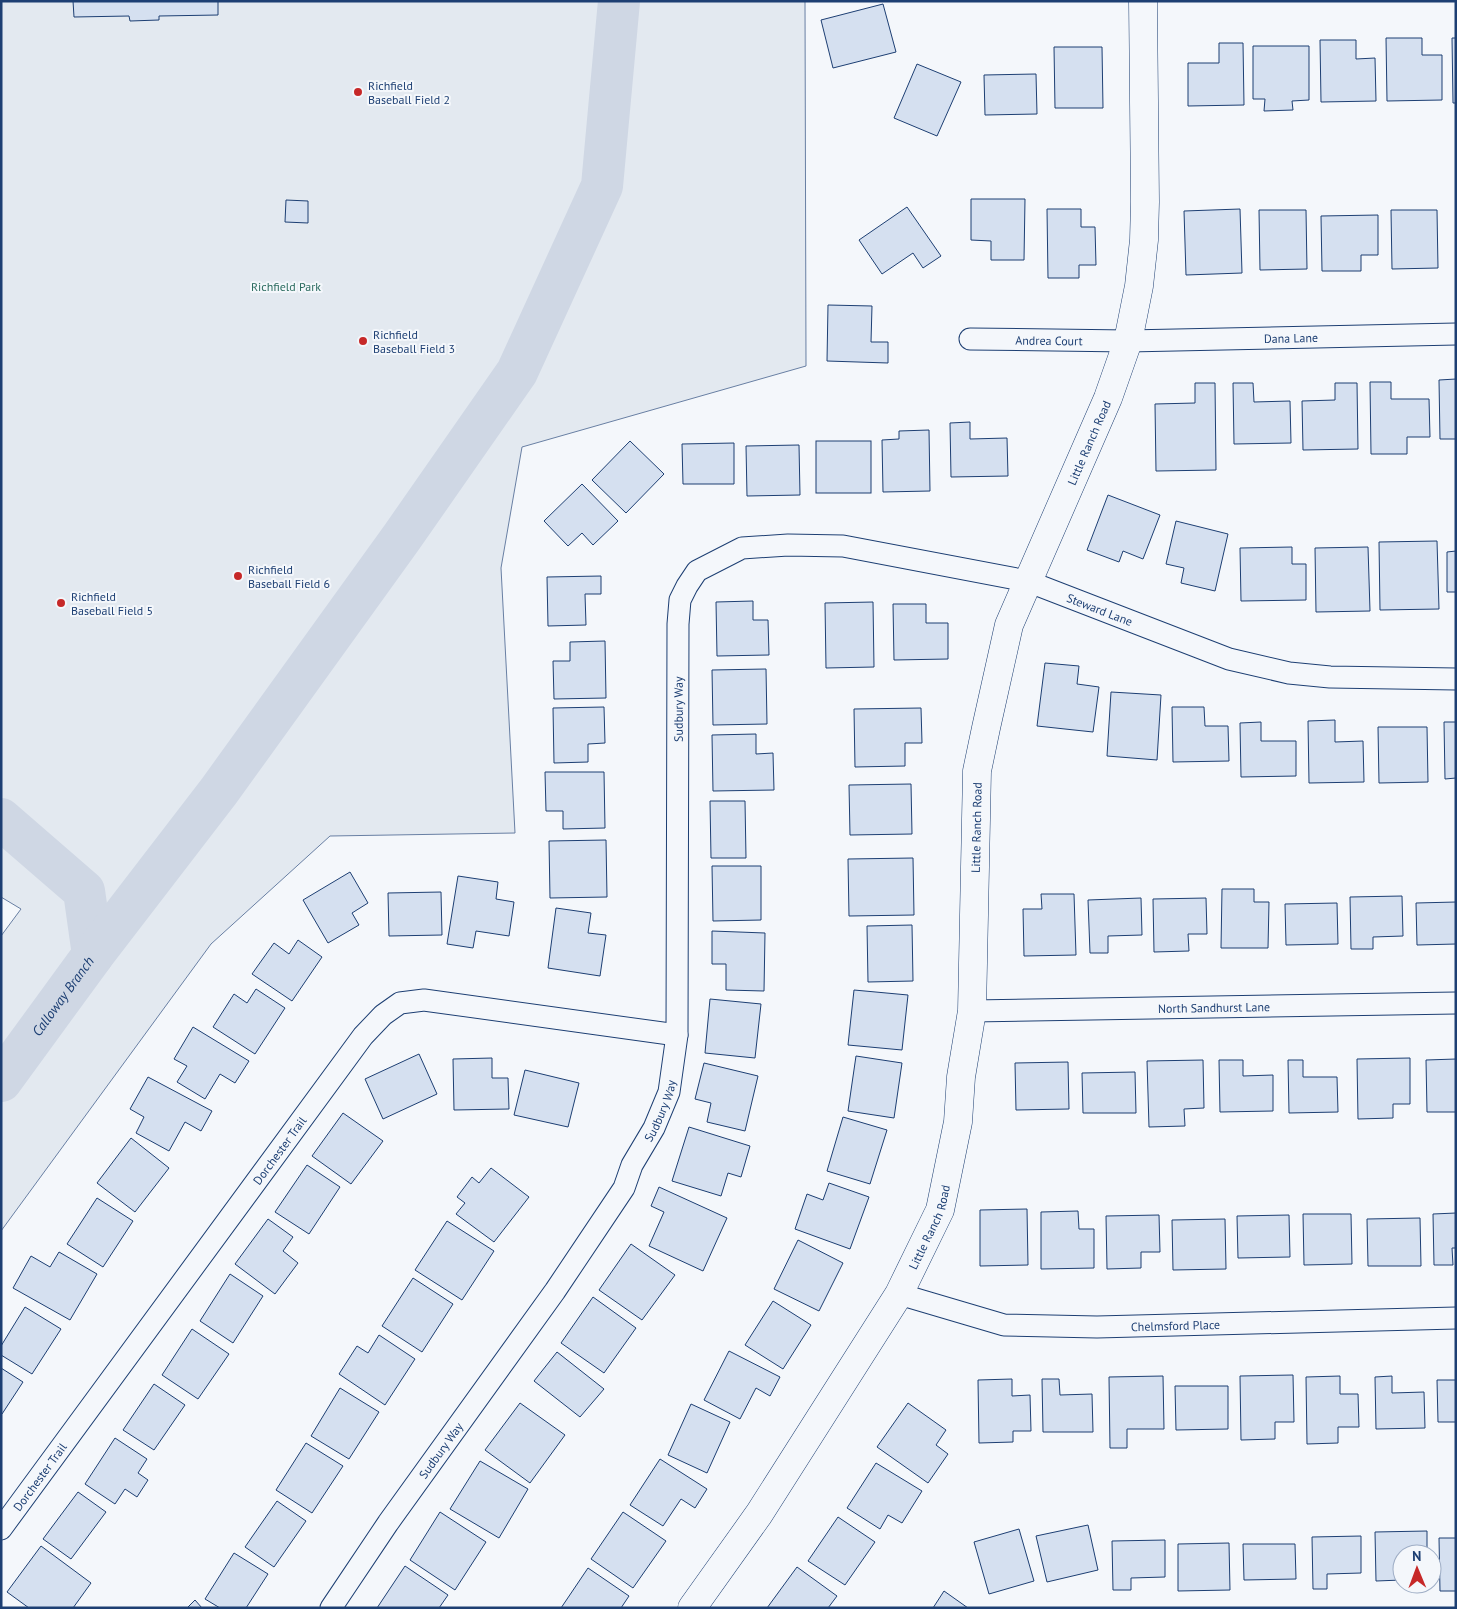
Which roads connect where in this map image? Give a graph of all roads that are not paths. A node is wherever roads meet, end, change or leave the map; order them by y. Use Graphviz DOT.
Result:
graph roads {
  1 [pos="1144,1"];
  2 [pos="1456,334"];
  3 [pos="970,339"];
  4 [pos="1128,341"];
  5 [pos="742,548"];
  6 [pos="1027,581"];
  7 [pos="1456,678"];
  8 [pos="1456,1003"];
  9 [pos="972,1011"];
  10 [pos="677,1035"];
  11 [pos="899,1294"];
  12 [pos="1456,1318"];
  13 [pos="1,1529"];
  14 [pos="331,1608"];
  15 [pos="692,1608"];
  1 -- 4 [label="street, Little Ranch Road"];
  2 -- 4 [label="street, Dana Lane"];
  3 -- 4 [label="street, Andrea Court"];
  4 -- 6 [label="street, Little Ranch Road"];
  5 -- 6 [label="street, Steward Lane"];
  5 -- 10 [label="street, Sudbury Way"];
  6 -- 7 [label="street, Steward Lane"];
  6 -- 9 [label="street, Little Ranch Road"];
  8 -- 9 [label="street, North Sandhurst Lane"];
  9 -- 11 [label="street, Little Ranch Road"];
  10 -- 13 [label="street, Dorchester Trail"];
  10 -- 14 [label="street, Sudbury Way"];
  11 -- 12 [label="street, Chelmsford Place"];
  11 -- 15 [label="street, Little Ranch Road"];
}
